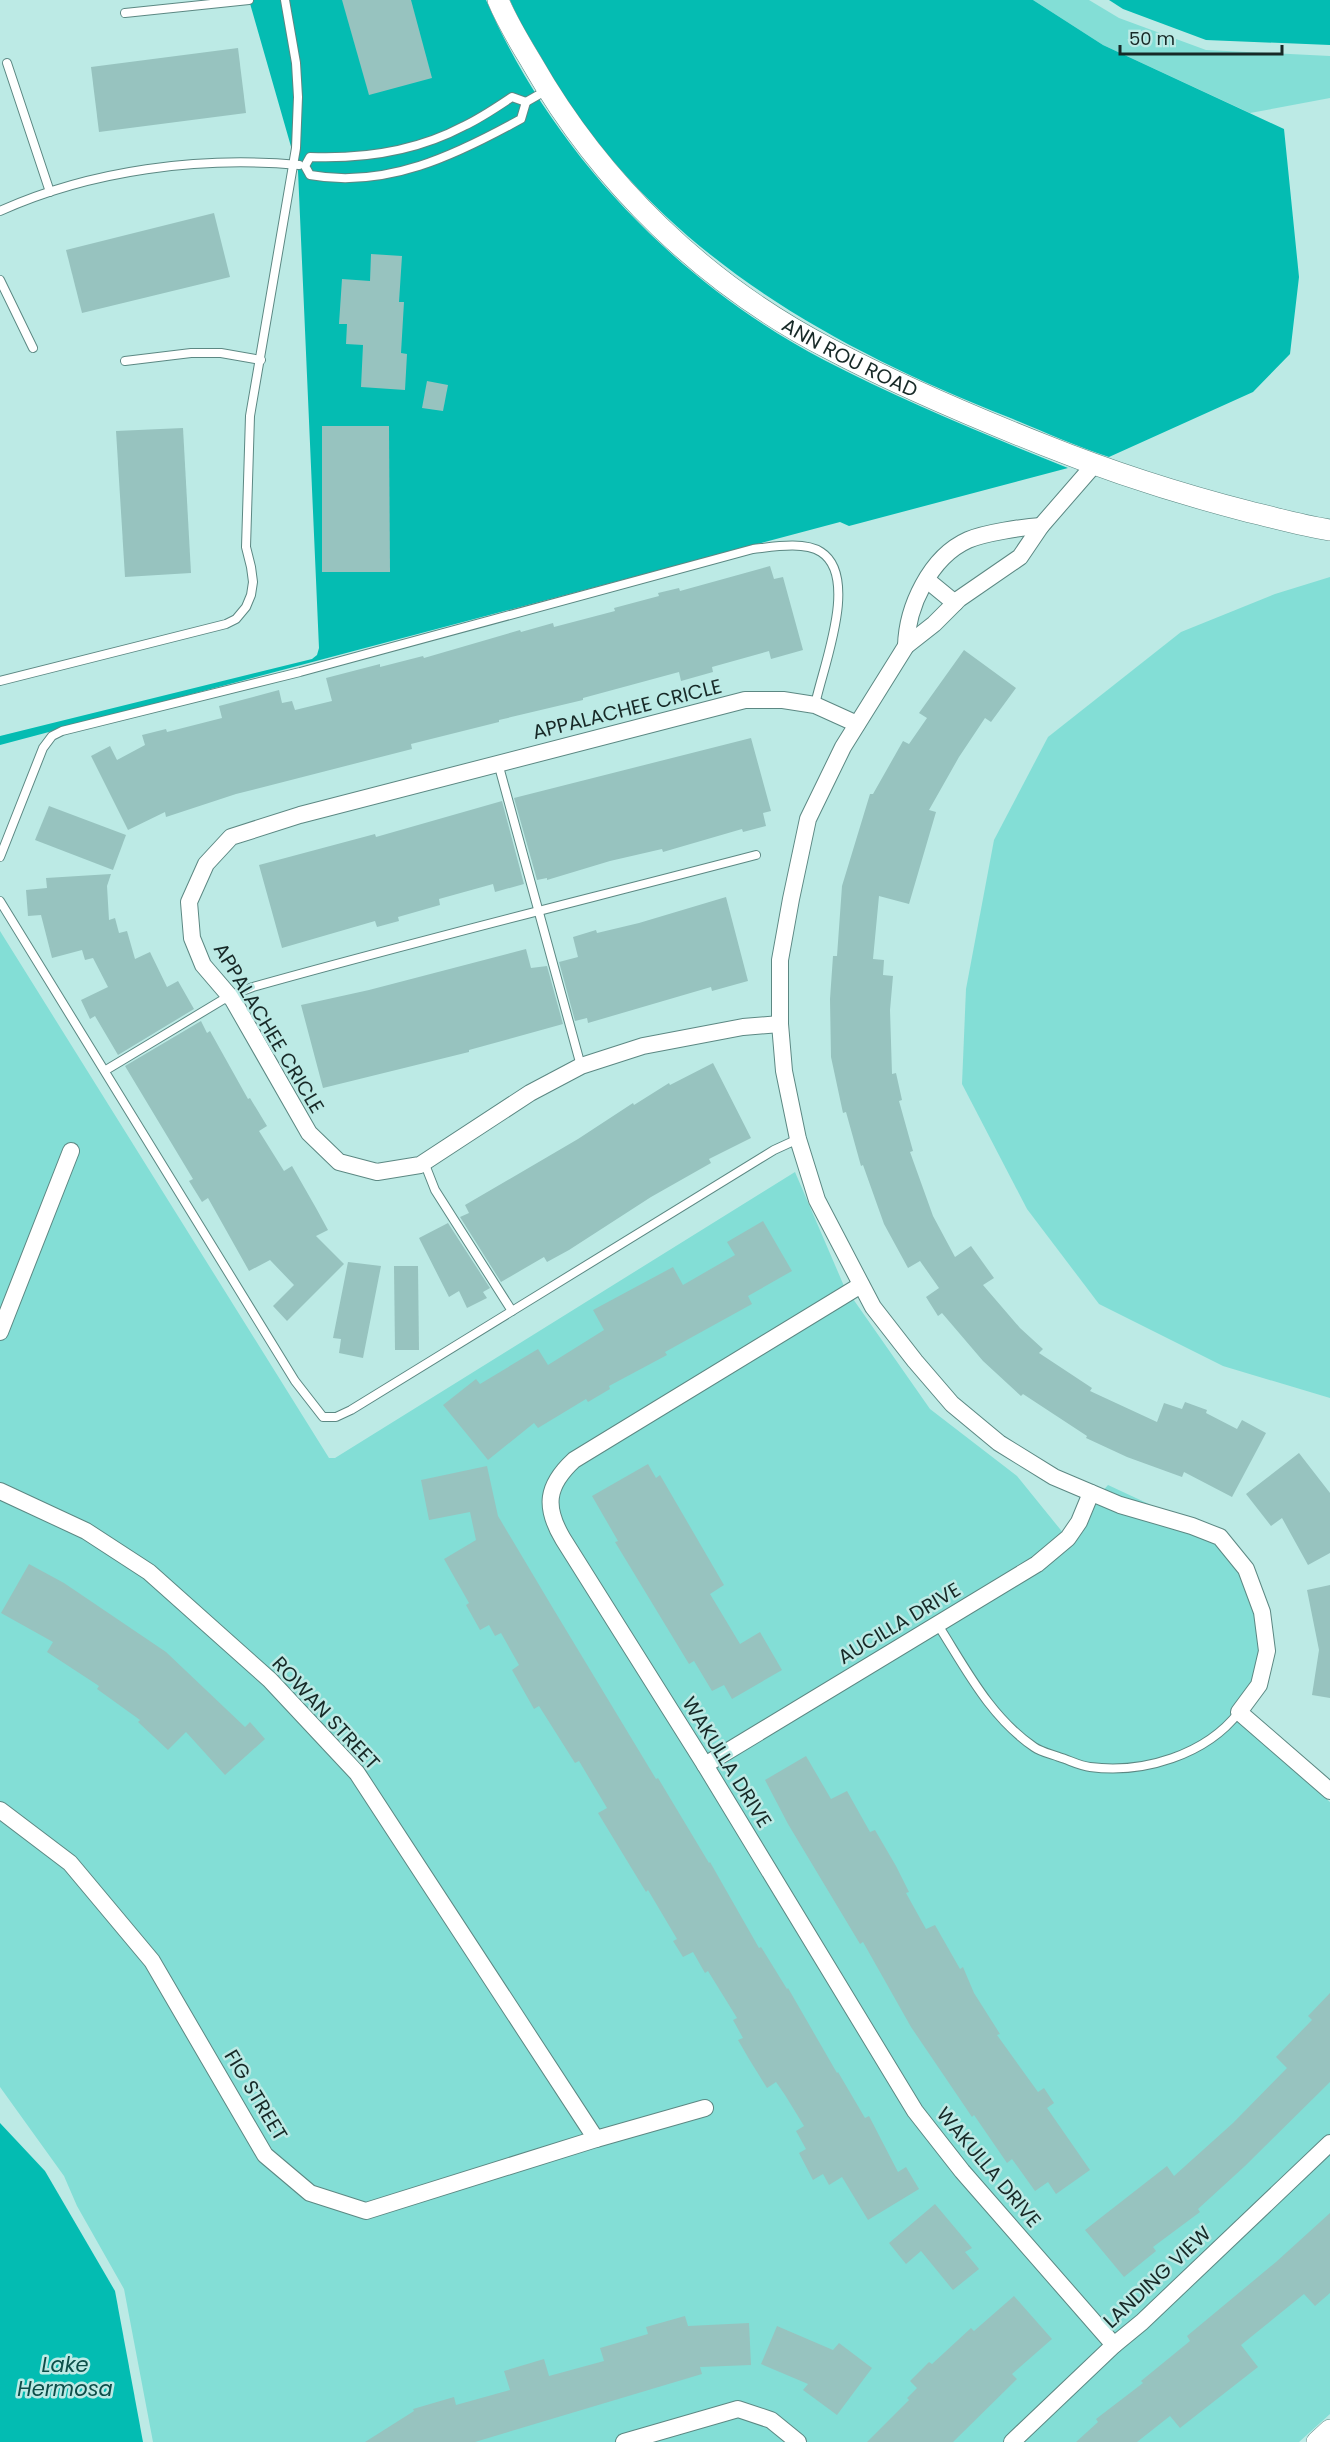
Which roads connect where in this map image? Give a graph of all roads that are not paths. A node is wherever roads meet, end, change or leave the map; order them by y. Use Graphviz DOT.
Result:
graph roads {
  1 [pos="249,0"];
  2 [pos="285,0"];
  3 [pos="498,0"];
  4 [pos="125,13"];
  5 [pos="7,63"];
  6 [pos="547,90"];
  7 [pos="526,102"];
  8 [pos="294,165"];
  9 [pos="305,166"];
  10 [pos="50,192"];
  11 [pos="0,211"];
  12 [pos="0,280"];
  13 [pos="33,348"];
  14 [pos="261,360"];
  15 [pos="125,361"];
  16 [pos="1094,465"];
  17 [pos="1041,526"];
  18 [pos="1330,530"];
  19 [pos="927,580"];
  20 [pos="955,603"];
  21 [pos="906,646"];
  22 [pos="0,681"];
  23 [pos="815,705"];
  24 [pos="857,724"];
  25 [pos="498,763"];
  26 [pos="756,855"];
  27 [pos="0,857"];
  28 [pos="0,901"];
  29 [pos="540,912"];
  30 [pos="229,996"];
  31 [pos="780,1024"];
  32 [pos="581,1066"];
  33 [pos="106,1071"];
  34 [pos="798,1139"];
  35 [pos="70,1151"];
  36 [pos="424,1162"];
  37 [pos="861,1285"];
  38 [pos="512,1311"];
  39 [pos="0,1332"];
  40 [pos="0,1491"];
  41 [pos="1091,1493"];
  42 [pos="938,1625"];
  43 [pos="1239,1712"];
  44 [pos="705,1765"];
  45 [pos="1330,1791"];
  46 [pos="0,1810"];
  47 [pos="705,2108"];
  48 [pos="596,2139"];
  49 [pos="1330,2143"];
  50 [pos="1114,2345"];
  51 [pos="1330,2430"];
  52 [pos="624,2442"];
  53 [pos="798,2442"];
  54 [pos="1012,2442"];
  55 [pos="1317,2442"];
  1 -- 4 [label="lane"];
  2 -- 8 [label="lane"];
  3 -- 6 [label="street, ANN ROU ROAD"];
  5 -- 10 [label="lane"];
  6 -- 7 [label="lane"];
  6 -- 16 [label="street, ANN ROU ROAD"];
  7 -- 9 [label="lane"];
  7 -- 9 [label="lane"];
  8 -- 9 [label="lane"];
  8 -- 10 [label="lane"];
  8 -- 14 [label="lane"];
  10 -- 11 [label="lane"];
  12 -- 13 [label="lane"];
  14 -- 15 [label="lane"];
  14 -- 22 [label="lane"];
  16 -- 17 [label="street"];
  16 -- 18 [label="street, ANN ROU ROAD"];
  17 -- 19 [label="street"];
  17 -- 20 [label="street"];
  19 -- 20 [label="street"];
  19 -- 21 [label="street"];
  20 -- 21 [label="street"];
  21 -- 24 [label="street"];
  23 -- 24 [label="street, APPALACHEE CRICLE"];
  23 -- 25 [label="street, APPALACHEE CRICLE"];
  23 -- 27 [label="lane"];
  24 -- 31 [label="street"];
  25 -- 29 [label="lane"];
  25 -- 30 [label="street, APPALACHEE CRICLE"];
  26 -- 29 [label="lane"];
  28 -- 33 [label="lane"];
  29 -- 30 [label="lane"];
  29 -- 32 [label="lane"];
  30 -- 33 [label="lane"];
  30 -- 36 [label="street, APPALACHEE CRICLE"];
  31 -- 32 [label="street, APPALACHEE CRICLE"];
  31 -- 34 [label="street"];
  32 -- 36 [label="street, APPALACHEE CRICLE"];
  33 -- 38 [label="lane"];
  34 -- 37 [label="street"];
  34 -- 38 [label="lane"];
  35 -- 39 [label="street"];
  36 -- 38 [label="lane"];
  37 -- 41 [label="street"];
  37 -- 44 [label="street, WAKULLA DRIVE"];
  40 -- 48 [label="street, ROWAN STREET"];
  41 -- 42 [label="street, AUCILLA DRIVE"];
  41 -- 43 [label="street"];
  42 -- 43 [label="lane"];
  42 -- 44 [label="street, AUCILLA DRIVE"];
  43 -- 45 [label="street"];
  44 -- 50 [label="street, WAKULLA DRIVE"];
  46 -- 48 [label="street, FIG STREET"];
  47 -- 48 [label="street, FIG STREET"];
  49 -- 50 [label="street, LANDING VIEW"];
  50 -- 54 [label="street, LANDING VIEW"];
  51 -- 55 [label="street"];
  52 -- 53 [label="street"];
}
